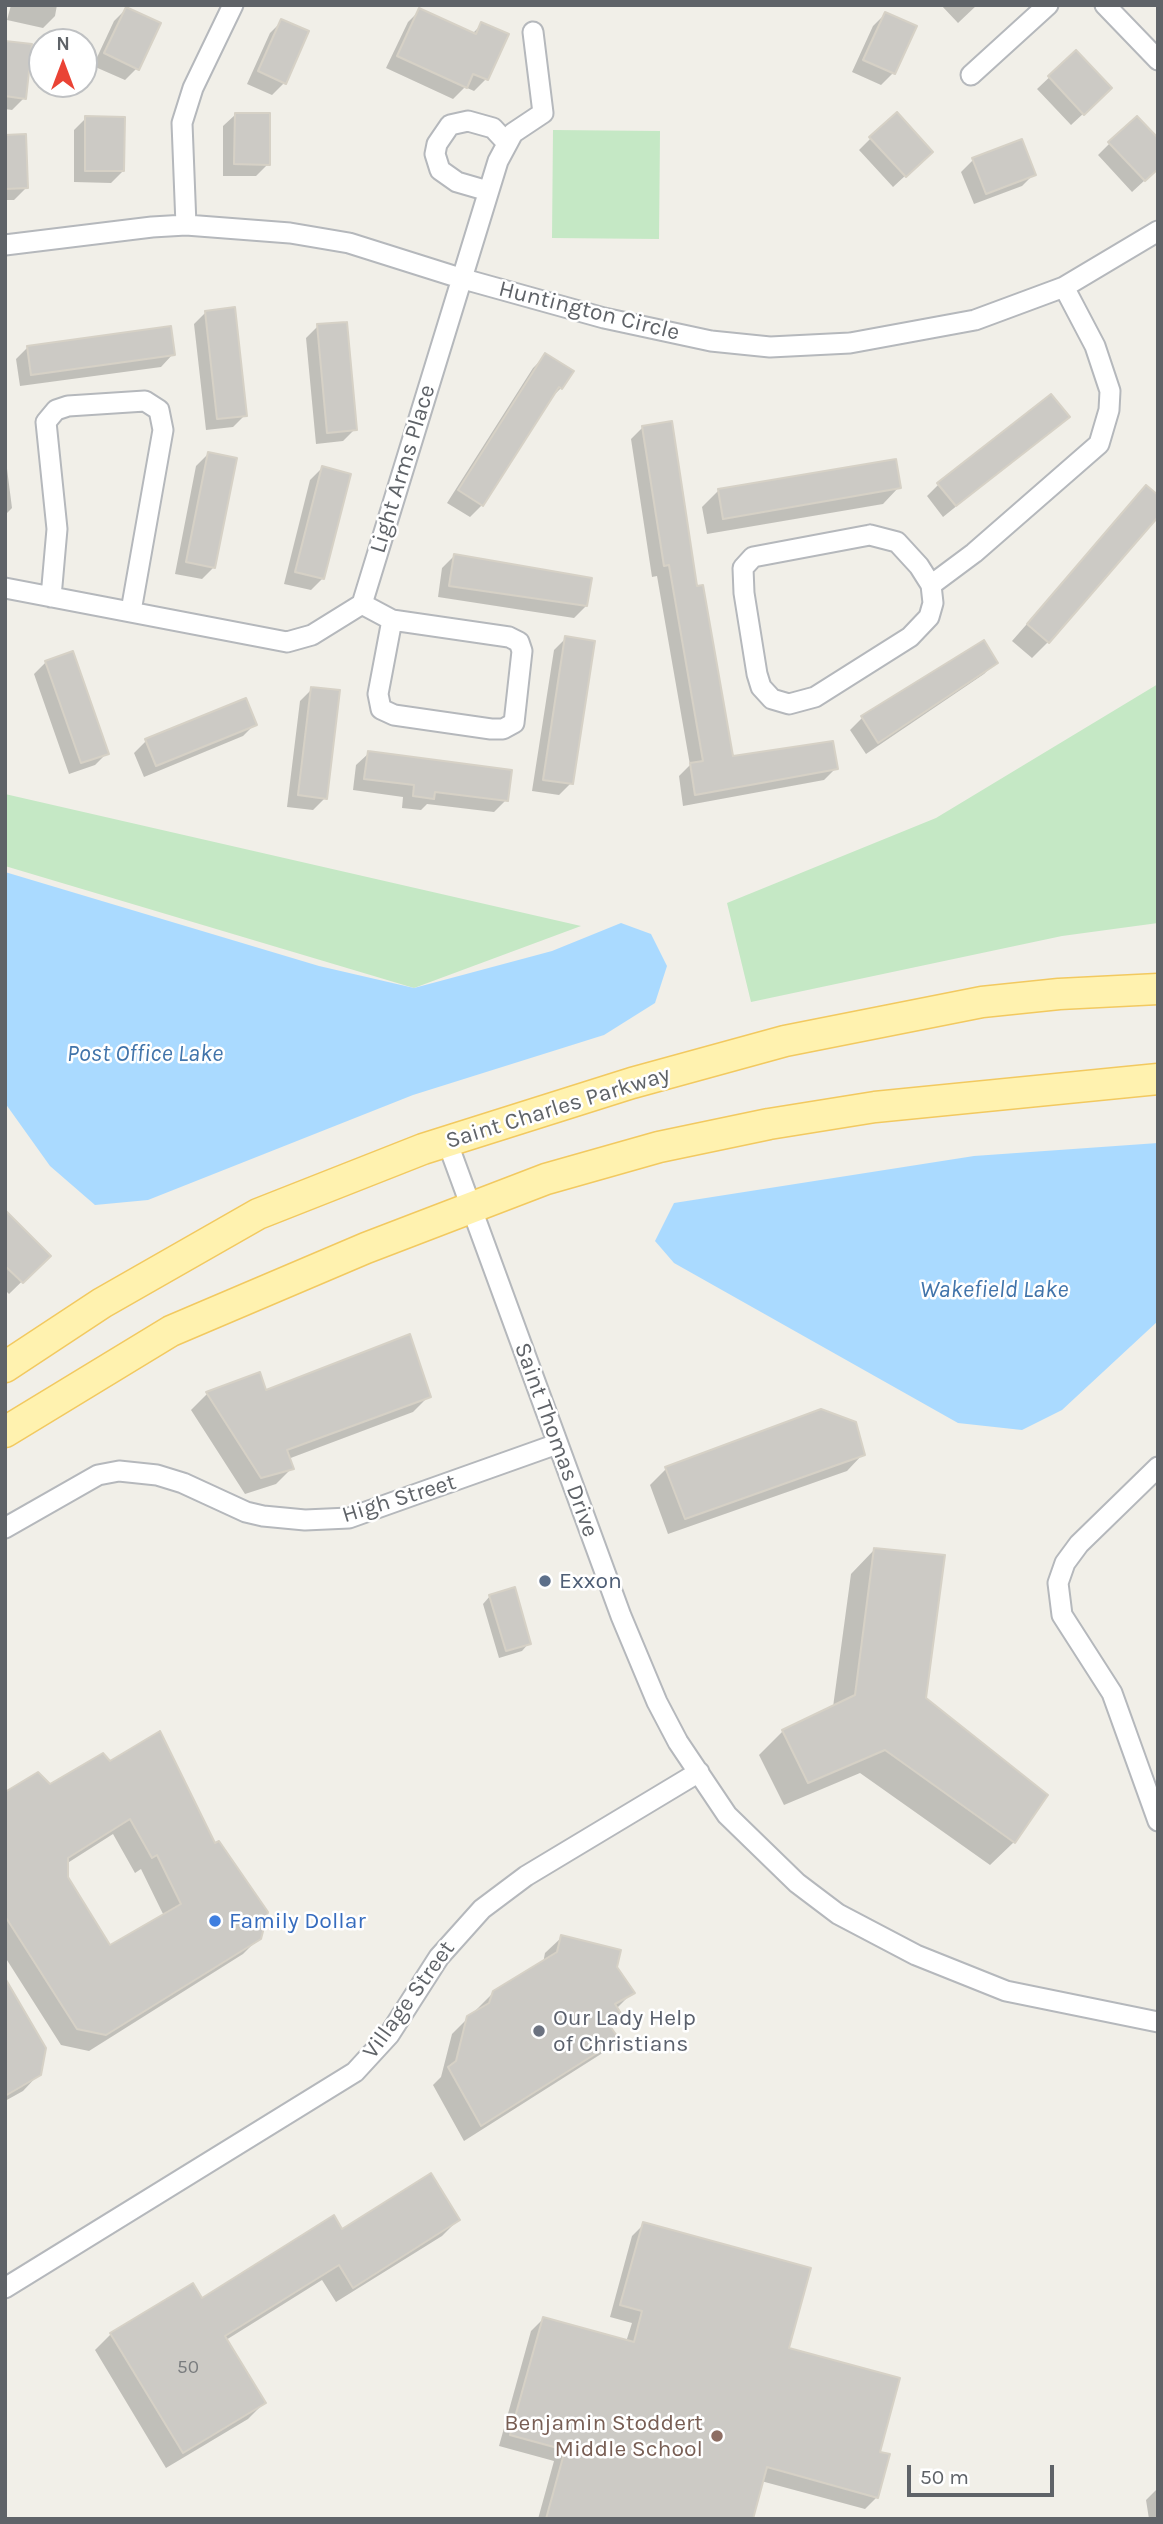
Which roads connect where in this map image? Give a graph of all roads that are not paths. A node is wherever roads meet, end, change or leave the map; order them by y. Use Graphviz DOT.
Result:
graph roads {
  1 [pos="233,5"];
  2 [pos="1048,5"];
  3 [pos="1105,5"];
  4 [pos="533,32"];
  5 [pos="1158,60"];
  6 [pos="971,75"];
  7 [pos="506,142"];
  8 [pos="488,191"];
  9 [pos="186,225"];
  10 [pos="1158,231"];
  11 [pos="5,245"];
  12 [pos="460,278"];
  13 [pos="1063,287"];
  14 [pos="932,585"];
  15 [pos="5,588"];
  16 [pos="51,597"];
  17 [pos="362,604"];
  18 [pos="131,611"];
  19 [pos="392,620"];
  20 [pos="1158,989"];
  21 [pos="1158,1079"];
  22 [pos="448,1144"];
  23 [pos="470,1207"];
  24 [pos="5,1367"];
  25 [pos="5,1432"];
  26 [pos="557,1444"];
  27 [pos="1158,1467"];
  28 [pos="5,1528"];
  29 [pos="699,1772"];
  30 [pos="1158,1821"];
  31 [pos="1158,2022"];
  32 [pos="5,2288"];
  1 -- 9 [label="street"];
  2 -- 6 [label="street"];
  3 -- 5 [label="street"];
  4 -- 7 [label="street"];
  7 -- 8 [label="street"];
  7 -- 8 [label="street"];
  8 -- 12 [label="street, Light Arms Place"];
  9 -- 11 [label="street, Huntington Circle"];
  9 -- 12 [label="street, Huntington Circle"];
  10 -- 13 [label="street, Huntington Circle"];
  12 -- 13 [label="street, Huntington Circle"];
  12 -- 17 [label="street, Light Arms Place"];
  13 -- 14 [label="street"];
  14 -- 14 [label="street"];
  15 -- 16 [label="street"];
  16 -- 18 [label="street"];
  16 -- 18 [label="street"];
  17 -- 18 [label="street"];
  17 -- 19 [label="street"];
  19 -- 19 [label="street"];
  20 -- 22 [label="main road, Saint Charles Parkway"];
  21 -- 23 [label="main road"];
  22 -- 23 [label="street, Saint Thomas Drive"];
  22 -- 24 [label="main road, Saint Charles Parkway"];
  23 -- 25 [label="main road"];
  23 -- 26 [label="street, Saint Thomas Drive"];
  26 -- 28 [label="street, High Street"];
  26 -- 29 [label="street, Saint Thomas Drive"];
  27 -- 30 [label="street"];
  29 -- 31 [label="street, Saint Thomas Drive"];
  29 -- 32 [label="street, Village Street"];
}
